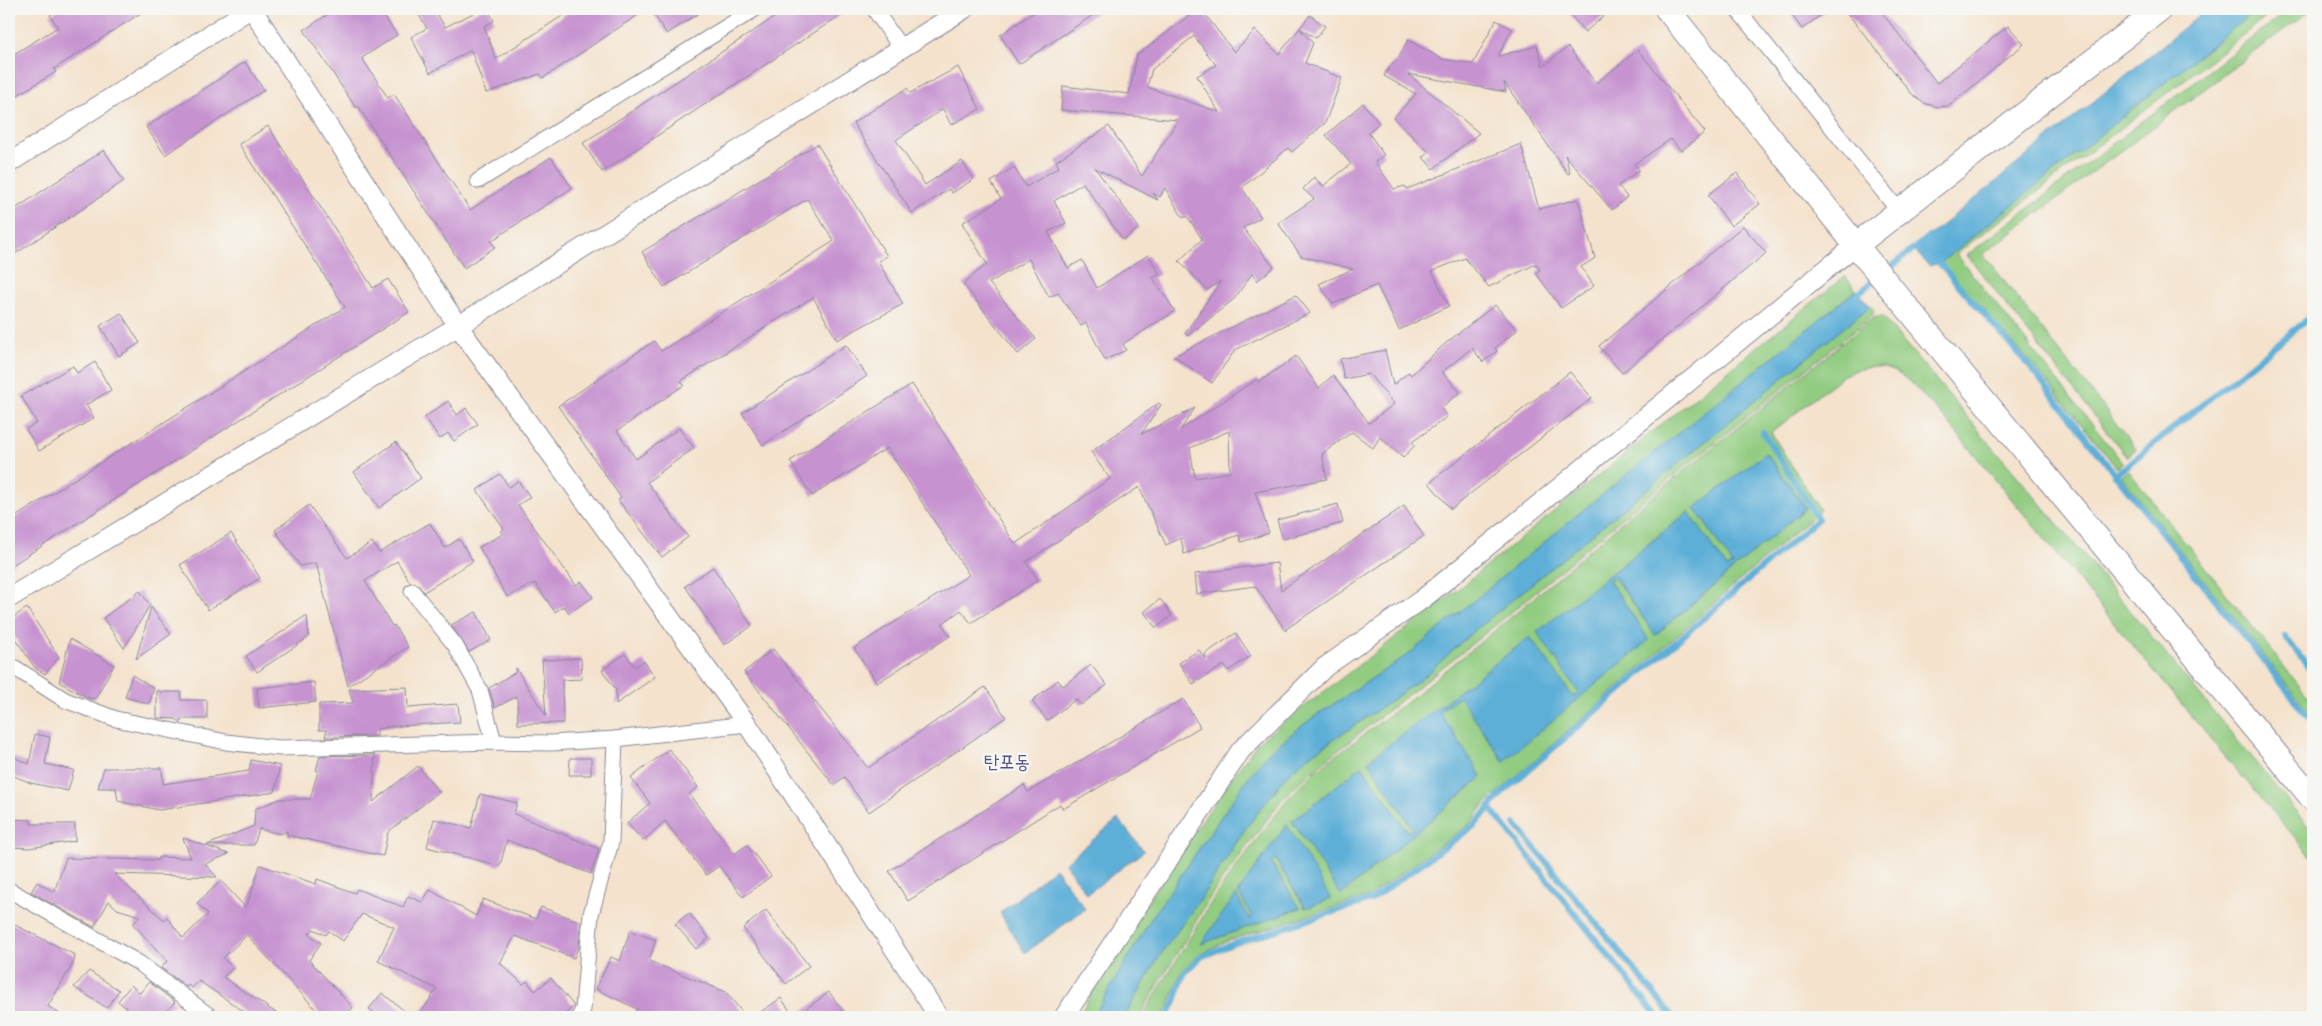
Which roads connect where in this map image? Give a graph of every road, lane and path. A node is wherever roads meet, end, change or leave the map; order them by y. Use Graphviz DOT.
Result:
graph roads {
  1 [pos="251,9"];
  2 [pos="755,9"];
  3 [pos="874,9"];
  4 [pos="964,9"];
  5 [pos="1667,9"];
  6 [pos="1737,9"];
  7 [pos="2160,9"];
  8 [pos="901,48"];
  9 [pos="9,163"];
  10 [pos="478,181"];
  11 [pos="1899,211"];
  12 [pos="1862,252"];
  13 [pos="458,326"];
  14 [pos="412,592"];
  15 [pos="9,598"];
  16 [pos="9,664"];
  17 [pos="747,724"];
  18 [pos="615,739"];
  19 [pos="494,742"];
  20 [pos="2313,799"];
  21 [pos="9,890"];
  22 [pos="211,1017"];
  23 [pos="579,1017"];
  24 [pos="939,1017"];
  25 [pos="1064,1017"];
  1 -- 9 [label="street"];
  1 -- 13 [label="street"];
  2 -- 10 [label="street"];
  3 -- 8 [label="street"];
  4 -- 8 [label="street"];
  5 -- 12 [label="main road"];
  6 -- 11 [label="street"];
  7 -- 11 [label="main road"];
  8 -- 13 [label="street"];
  11 -- 12 [label="main road"];
  12 -- 20 [label="main road"];
  12 -- 25 [label="street"];
  13 -- 15 [label="street"];
  13 -- 17 [label="street"];
  14 -- 19 [label="street"];
  16 -- 19 [label="street"];
  17 -- 18 [label="street"];
  17 -- 24 [label="street"];
  18 -- 19 [label="street"];
  18 -- 23 [label="street"];
  21 -- 22 [label="street"];
}
